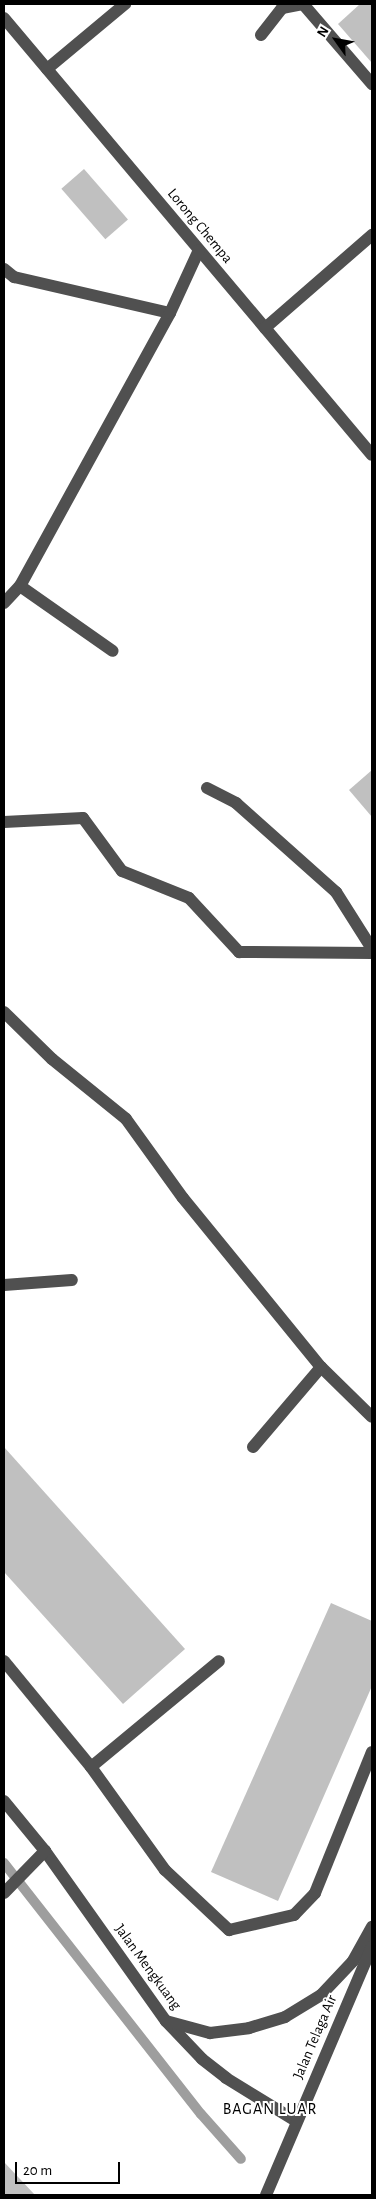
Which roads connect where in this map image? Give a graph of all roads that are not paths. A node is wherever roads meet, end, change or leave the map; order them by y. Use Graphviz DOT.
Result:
graph roads {
  1 [pos="125,4"];
  2 [pos="303,4"];
  3 [pos="4,18"];
  4 [pos="262,35"];
  5 [pos="47,69"];
  6 [pos="372,84"];
  7 [pos="372,235"];
  8 [pos="199,250"];
  9 [pos="4,269"];
  10 [pos="170,313"];
  11 [pos="265,328"];
  12 [pos="372,455"];
  13 [pos="20,586"];
  14 [pos="4,603"];
  15 [pos="113,651"];
  16 [pos="207,788"];
  17 [pos="4,822"];
  18 [pos="372,949"];
  19 [pos="372,953"];
  20 [pos="4,1012"];
  21 [pos="72,1280"];
  22 [pos="4,1285"];
  23 [pos="321,1368"];
  24 [pos="372,1417"];
  25 [pos="252,1447"];
  26 [pos="219,1661"];
  27 [pos="4,1662"];
  28 [pos="372,1752"];
  29 [pos="91,1767"];
  30 [pos="4,1801"];
  31 [pos="45,1851"];
  32 [pos="4,1893"];
  33 [pos="372,1927"];
  34 [pos="372,1947"];
  35 [pos="166,2021"];
  36 [pos="296,2122"];
  37 [pos="266,2195"];
  1 -- 5 [label="street"];
  2 -- 4 [label="street"];
  2 -- 6 [label="street"];
  3 -- 5 [label="street, Lorong Chempa"];
  5 -- 8 [label="street, Lorong Chempa"];
  7 -- 11 [label="street"];
  8 -- 10 [label="street"];
  8 -- 11 [label="street, Lorong Chempa"];
  9 -- 10 [label="street"];
  10 -- 13 [label="street"];
  11 -- 12 [label="street, Lorong Chempa"];
  13 -- 14 [label="street"];
  13 -- 15 [label="street"];
  16 -- 18 [label="street"];
  17 -- 19 [label="street"];
  20 -- 23 [label="street"];
  21 -- 22 [label="street"];
  23 -- 24 [label="street"];
  23 -- 25 [label="street"];
  26 -- 29 [label="street"];
  27 -- 29 [label="street"];
  28 -- 29 [label="street"];
  30 -- 31 [label="street, Jalan Mengkuang"];
  31 -- 32 [label="street"];
  31 -- 35 [label="street, Jalan Mengkuang"];
  33 -- 35 [label="street"];
  34 -- 36 [label="street, Jalan Telaga Air"];
  35 -- 36 [label="street, Jalan Mengkuang"];
  36 -- 37 [label="street, Jalan Telaga Air"];
}
